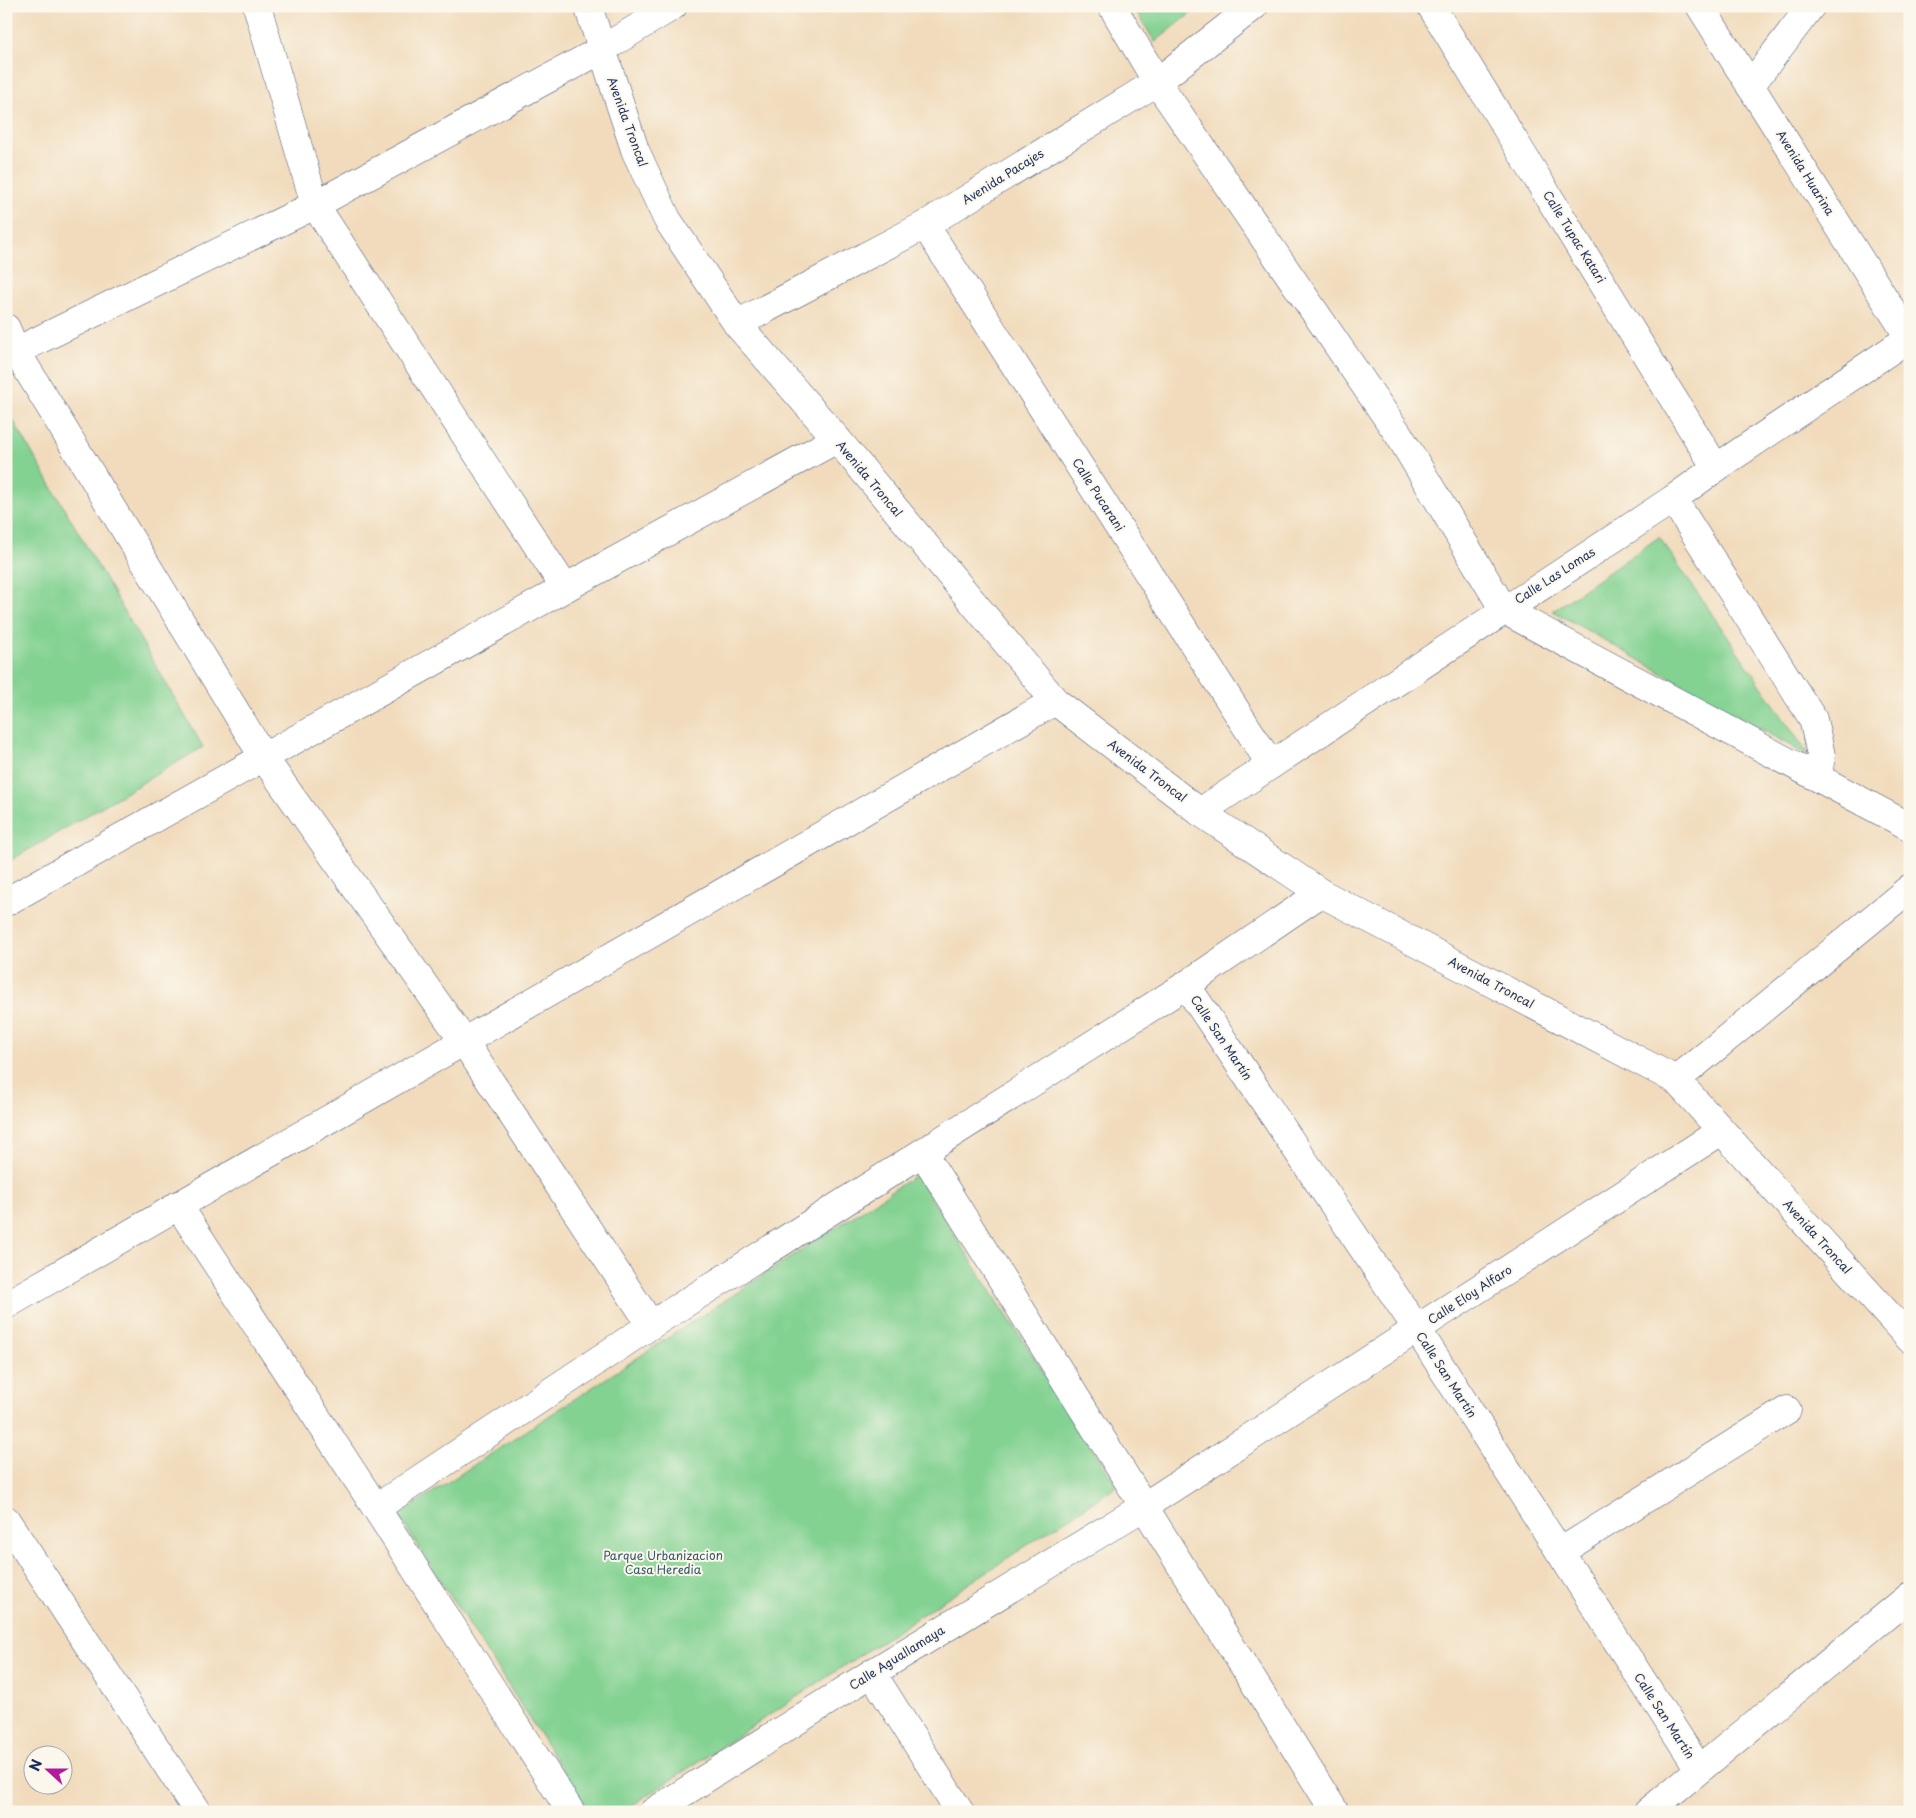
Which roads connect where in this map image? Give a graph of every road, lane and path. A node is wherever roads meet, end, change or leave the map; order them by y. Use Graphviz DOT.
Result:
graph roads {
  1 [pos="256,6"];
  2 [pos="588,6"];
  3 [pos="673,6"];
  4 [pos="1112,6"];
  5 [pos="1254,6"];
  6 [pos="1431,6"];
  7 [pos="1700,6"];
  8 [pos="1811,6"];
  9 [pos="601,50"];
  10 [pos="1158,82"];
  11 [pos="1750,86"];
  12 [pos="316,205"];
  13 [pos="925,226"];
  14 [pos="737,324"];
  15 [pos="1910,339"];
  16 [pos="9,345"];
  17 [pos="836,440"];
  18 [pos="1716,468"];
  19 [pos="1673,499"];
  20 [pos="565,588"];
  21 [pos="1504,610"];
  22 [pos="1055,701"];
  23 [pos="264,758"];
  24 [pos="1272,764"];
  25 [pos="1818,777"];
  26 [pos="1200,812"];
  27 [pos="1910,828"];
  28 [pos="1910,888"];
  29 [pos="1321,893"];
  30 [pos="6,902"];
  31 [pos="1186,985"];
  32 [pos="463,1040"];
  33 [pos="1676,1080"];
  34 [pos="1721,1130"];
  35 [pos="923,1154"];
  36 [pos="178,1205"];
  37 [pos="6,1305"];
  38 [pos="651,1325"];
  39 [pos="1417,1330"];
  40 [pos="1910,1339"];
  41 [pos="1787,1410"];
  42 [pos="1143,1507"];
  43 [pos="376,1508"];
  44 [pos="6,1520"];
  45 [pos="1560,1552"];
  46 [pos="1910,1596"];
  47 [pos="872,1672"];
  48 [pos="1699,1769"];
  49 [pos="186,1808"];
  50 [pos="571,1812"];
  51 [pos="653,1812"];
  52 [pos="960,1812"];
  53 [pos="1335,1812"];
  54 [pos="1648,1812"];
  1 -- 12 [label="street"];
  2 -- 9 [label="street, Avenida Troncal"];
  3 -- 9 [label="street"];
  4 -- 10 [label="street"];
  5 -- 10 [label="street, Avenida Pacajes"];
  6 -- 18 [label="street, Calle Tupac Katari"];
  7 -- 11 [label="street, Avenida Huarina"];
  8 -- 11 [label="street"];
  9 -- 12 [label="street"];
  9 -- 14 [label="street, Avenida Troncal"];
  10 -- 13 [label="street, Avenida Pacajes"];
  10 -- 21 [label="street"];
  11 -- 15 [label="street, Avenida Huarina"];
  12 -- 16 [label="street"];
  12 -- 20 [label="street"];
  13 -- 14 [label="street, Avenida Pacajes"];
  13 -- 24 [label="street, Calle Pucarani"];
  14 -- 17 [label="street, Avenida Troncal"];
  15 -- 18 [label="street, Calle Las Lomas"];
  16 -- 23 [label="street"];
  17 -- 20 [label="street"];
  17 -- 22 [label="street, Avenida Troncal"];
  18 -- 19 [label="street, Calle Las Lomas"];
  19 -- 21 [label="street, Calle Las Lomas"];
  19 -- 25 [label="street"];
  20 -- 23 [label="street"];
  21 -- 24 [label="street, Calle Las Lomas"];
  21 -- 25 [label="street"];
  22 -- 26 [label="street, Avenida Troncal"];
  22 -- 32 [label="street"];
  23 -- 30 [label="street"];
  23 -- 32 [label="street"];
  24 -- 26 [label="street, Calle Las Lomas"];
  25 -- 27 [label="street"];
  26 -- 29 [label="street, Avenida Troncal"];
  28 -- 33 [label="street"];
  29 -- 31 [label="street"];
  29 -- 33 [label="street, Avenida Troncal"];
  31 -- 35 [label="street"];
  31 -- 39 [label="street, Calle San Martín"];
  32 -- 36 [label="street"];
  32 -- 38 [label="street"];
  33 -- 34 [label="street, Avenida Troncal"];
  34 -- 39 [label="street, Calle Eloy Alfaro"];
  34 -- 40 [label="street, Avenida Troncal"];
  35 -- 38 [label="street"];
  35 -- 42 [label="street"];
  36 -- 37 [label="street"];
  36 -- 43 [label="street"];
  38 -- 43 [label="street"];
  39 -- 42 [label="street, Calle Eloy Alfaro"];
  39 -- 45 [label="street, Calle San Martín"];
  41 -- 45 [label="street"];
  42 -- 47 [label="street, Calle Aguallamaya"];
  42 -- 53 [label="street"];
  43 -- 50 [label="street"];
  44 -- 49 [label="street"];
  45 -- 48 [label="street, Calle San Martín"];
  46 -- 48 [label="street"];
  47 -- 51 [label="street, Calle Aguallamaya"];
  47 -- 52 [label="street"];
  48 -- 54 [label="street"];
}
